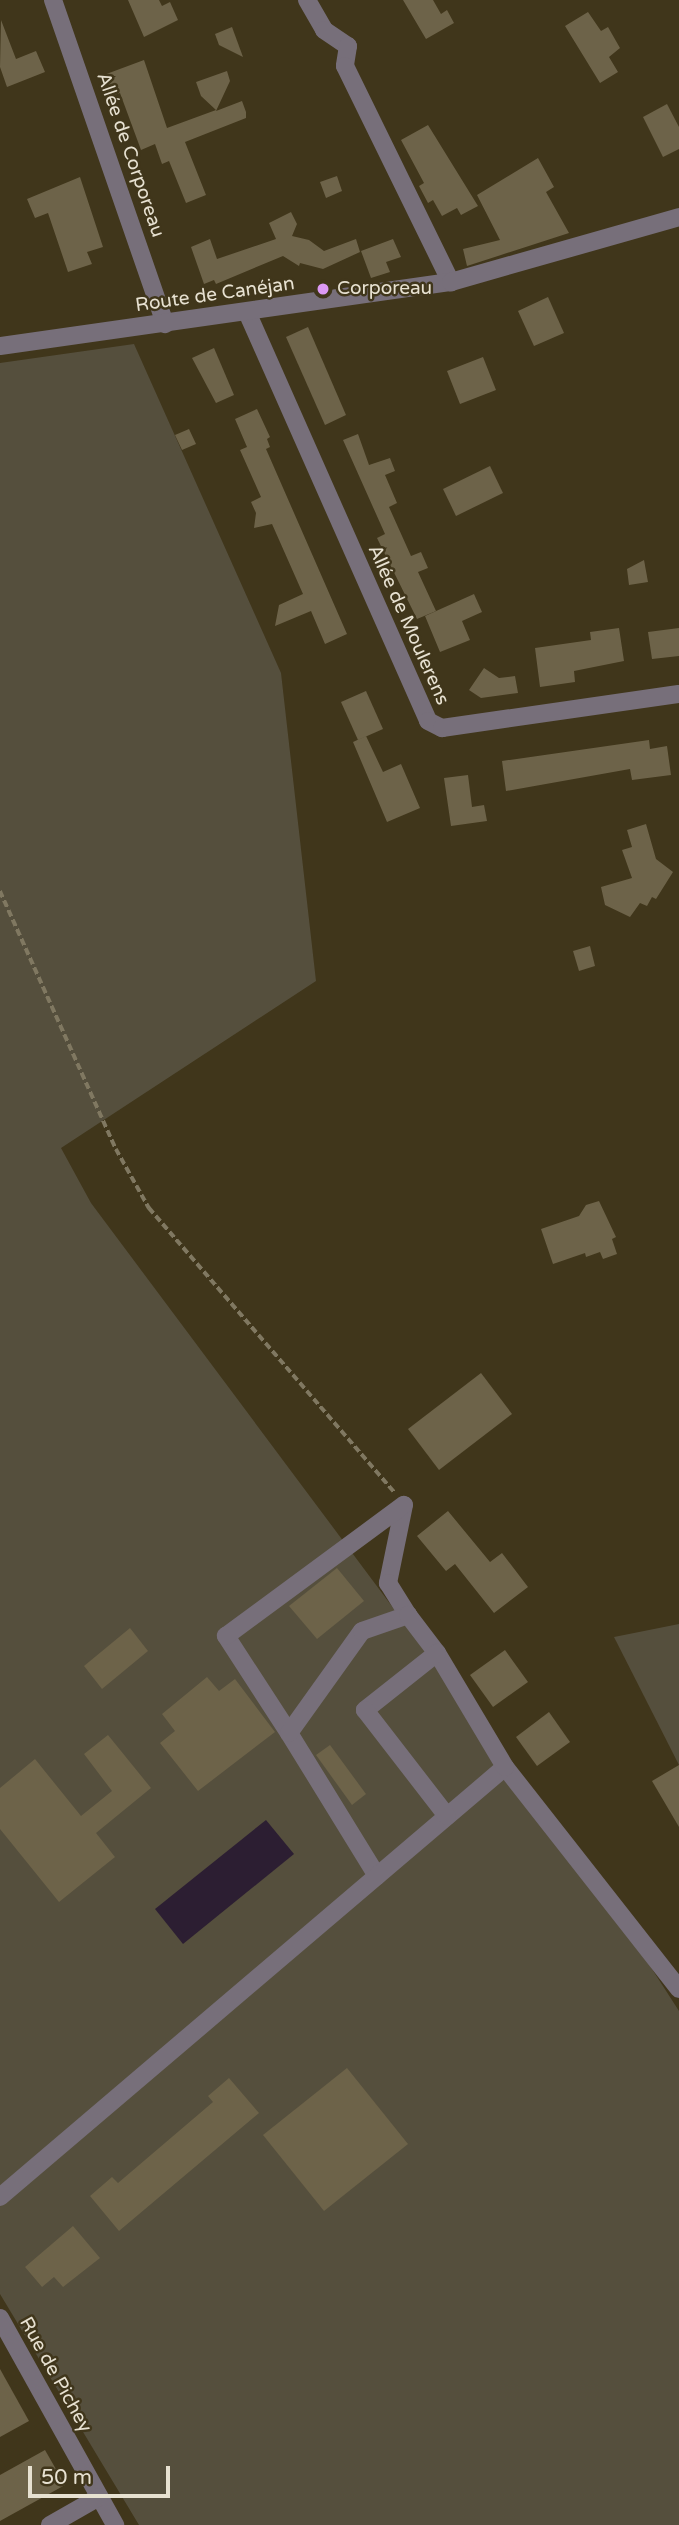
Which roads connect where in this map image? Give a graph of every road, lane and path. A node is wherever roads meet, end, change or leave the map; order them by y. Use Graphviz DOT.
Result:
graph roads {
  1 [pos="53,0"];
  2 [pos="307,0"];
  3 [pos="679,217"];
  4 [pos="451,282"];
  5 [pos="247,312"];
  6 [pos="165,324"];
  7 [pos="0,346"];
  8 [pos="679,694"];
  9 [pos="0,891"];
  10 [pos="404,1504"];
  11 [pos="408,1615"];
  12 [pos="437,1653"];
  13 [pos="289,1733"];
  14 [pos="505,1767"];
  15 [pos="447,1816"];
  16 [pos="377,1876"];
  17 [pos="679,1989"];
  18 [pos="0,2197"];
  19 [pos="0,2318"];
  20 [pos="99,2497"];
  21 [pos="50,2525"];
  22 [pos="115,2525"];
  1 -- 6 [label="street, Allée de Corporeau"];
  2 -- 4 [label="street"];
  3 -- 4 [label="street, Route de Canéjan"];
  4 -- 5 [label="street, Route de Canéjan"];
  5 -- 6 [label="street, Route de Canéjan"];
  5 -- 8 [label="street, Allée de Moulerens"];
  6 -- 7 [label="street, Route de Canéjan"];
  9 -- 10 [label="path"];
  10 -- 11 [label="street"];
  10 -- 13 [label="street"];
  11 -- 12 [label="street"];
  11 -- 13 [label="street"];
  12 -- 14 [label="street"];
  12 -- 15 [label="street"];
  13 -- 16 [label="street"];
  14 -- 15 [label="street"];
  14 -- 17 [label="street"];
  15 -- 16 [label="street"];
  16 -- 18 [label="street"];
  19 -- 20 [label="street, Rue de Pichey"];
  20 -- 21 [label="street"];
  20 -- 22 [label="street, Rue de Pichey"];
}
